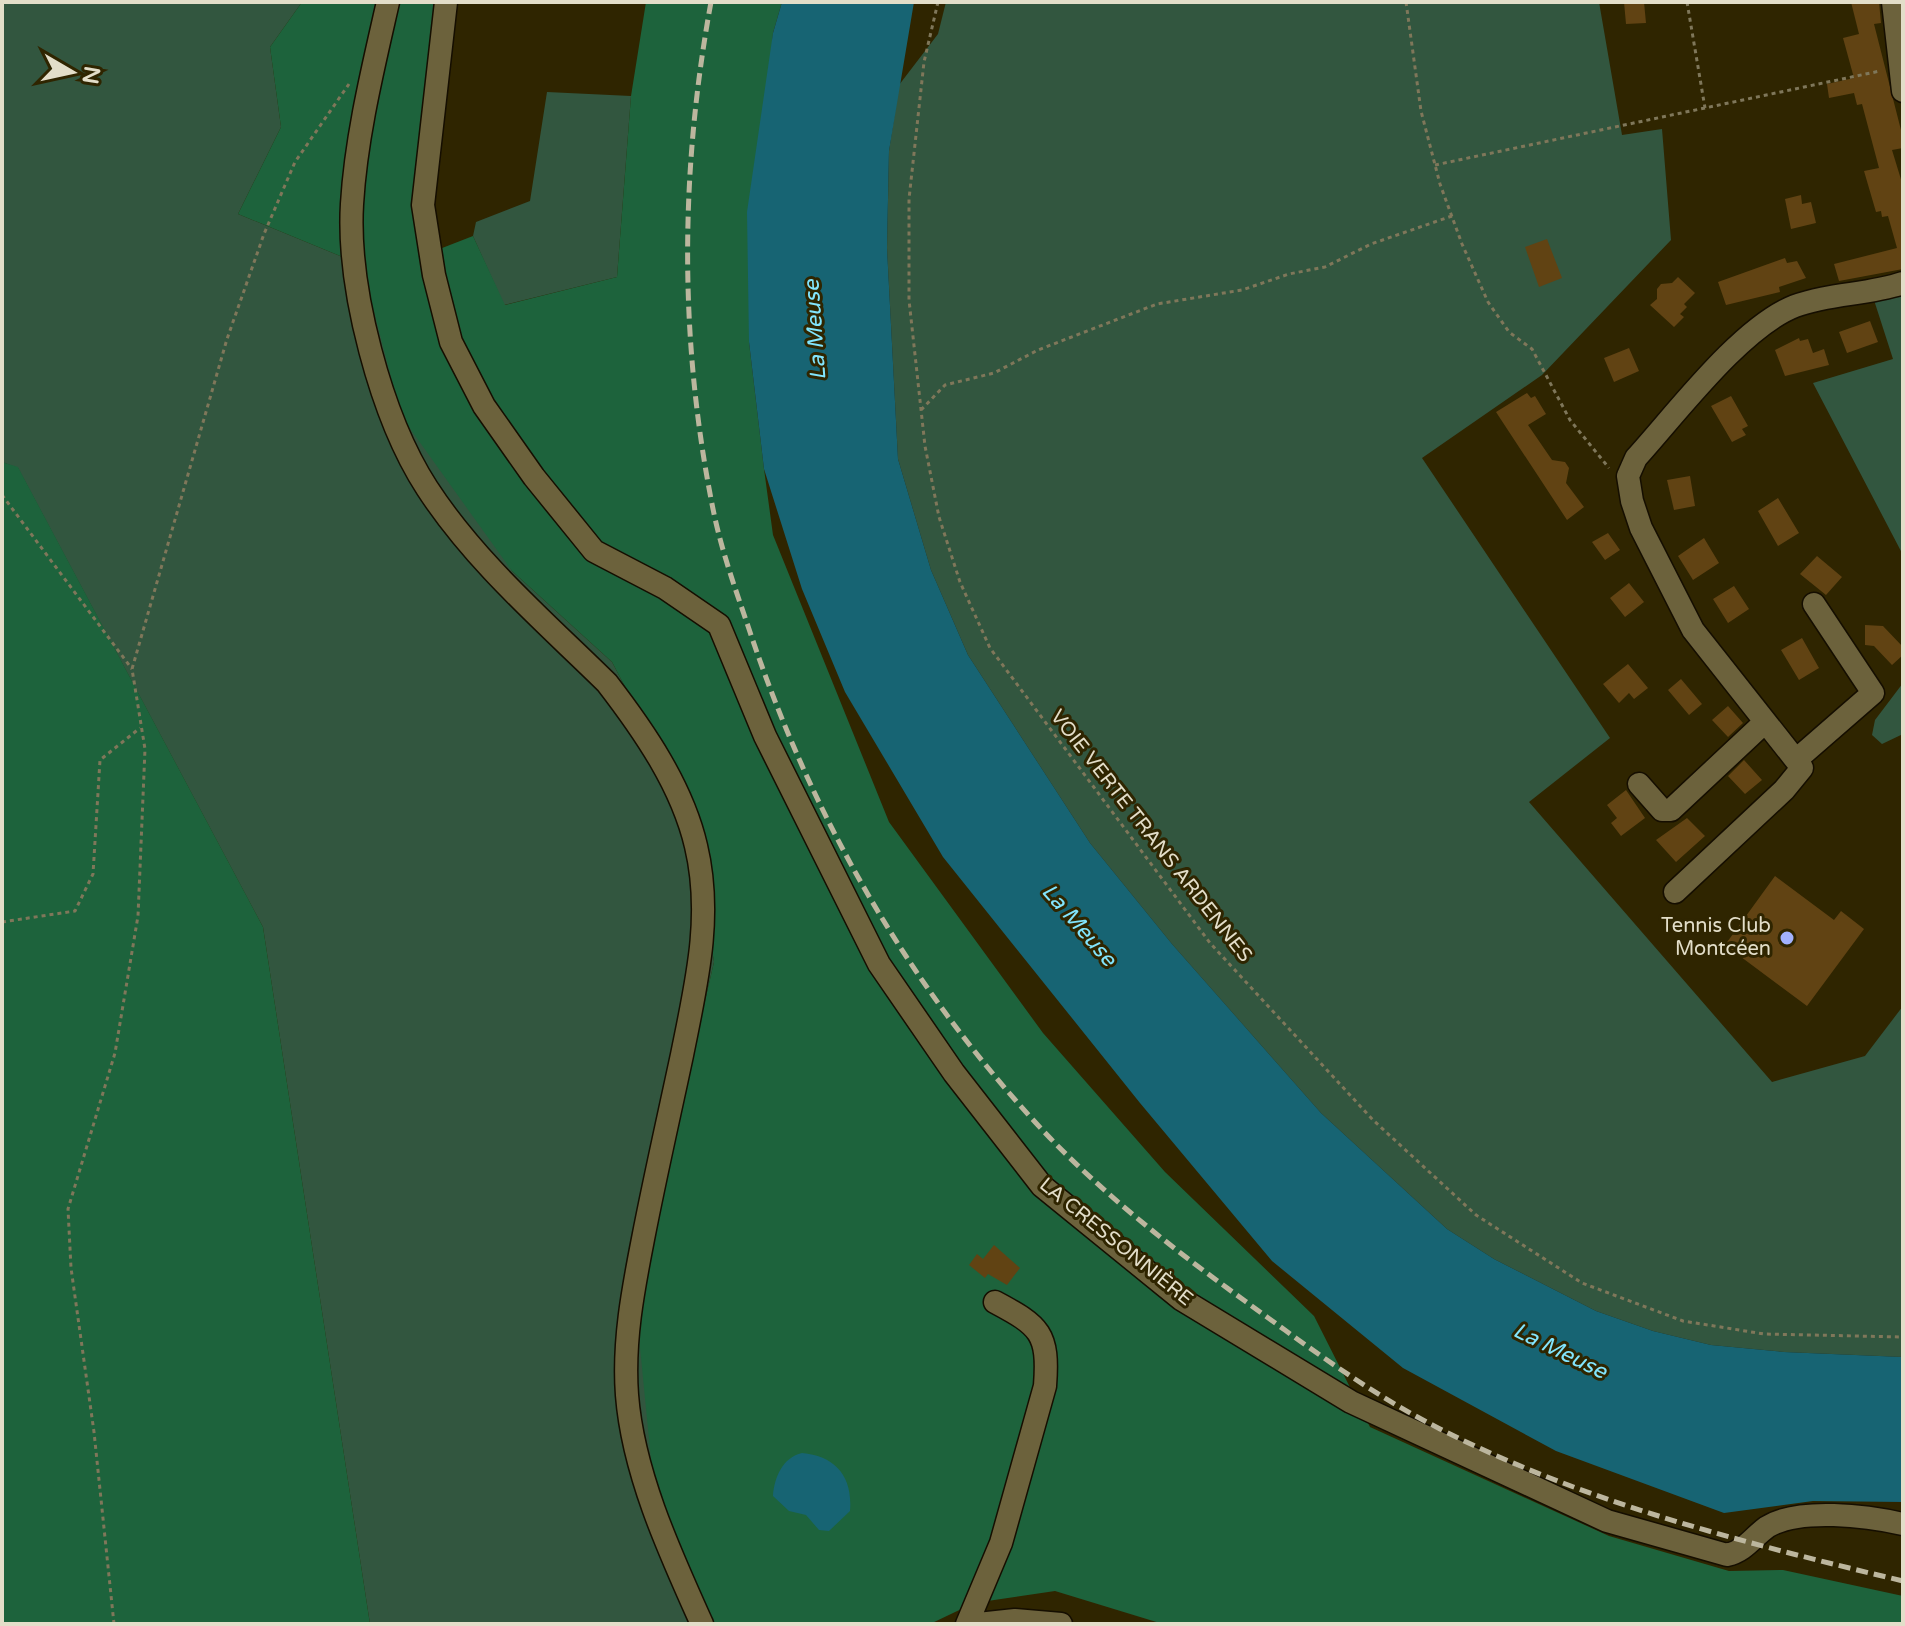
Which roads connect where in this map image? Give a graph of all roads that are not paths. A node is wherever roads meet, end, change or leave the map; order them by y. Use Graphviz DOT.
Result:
graph roads {
  1 [pos="388,2"];
  2 [pos="446,2"];
  3 [pos="1893,2"];
  4 [pos="1903,91"];
  5 [pos="1903,283"];
  6 [pos="1814,604"];
  7 [pos="1765,722"];
  8 [pos="1796,760"];
  9 [pos="1639,784"];
  10 [pos="1675,892"];
  11 [pos="995,1302"];
  12 [pos="1903,1524"];
  13 [pos="702,1624"];
  14 [pos="967,1624"];
  15 [pos="978,1624"];
  16 [pos="1061,1624"];
  1 -- 13 [label="street"];
  2 -- 12 [label="street, LA CRESSONNIÈRE"];
  3 -- 4 [label="street"];
  5 -- 7 [label="street"];
  6 -- 8 [label="street"];
  7 -- 8 [label="street"];
  7 -- 9 [label="street"];
  8 -- 10 [label="street"];
  11 -- 14 [label="street"];
  15 -- 16 [label="street"];
}
